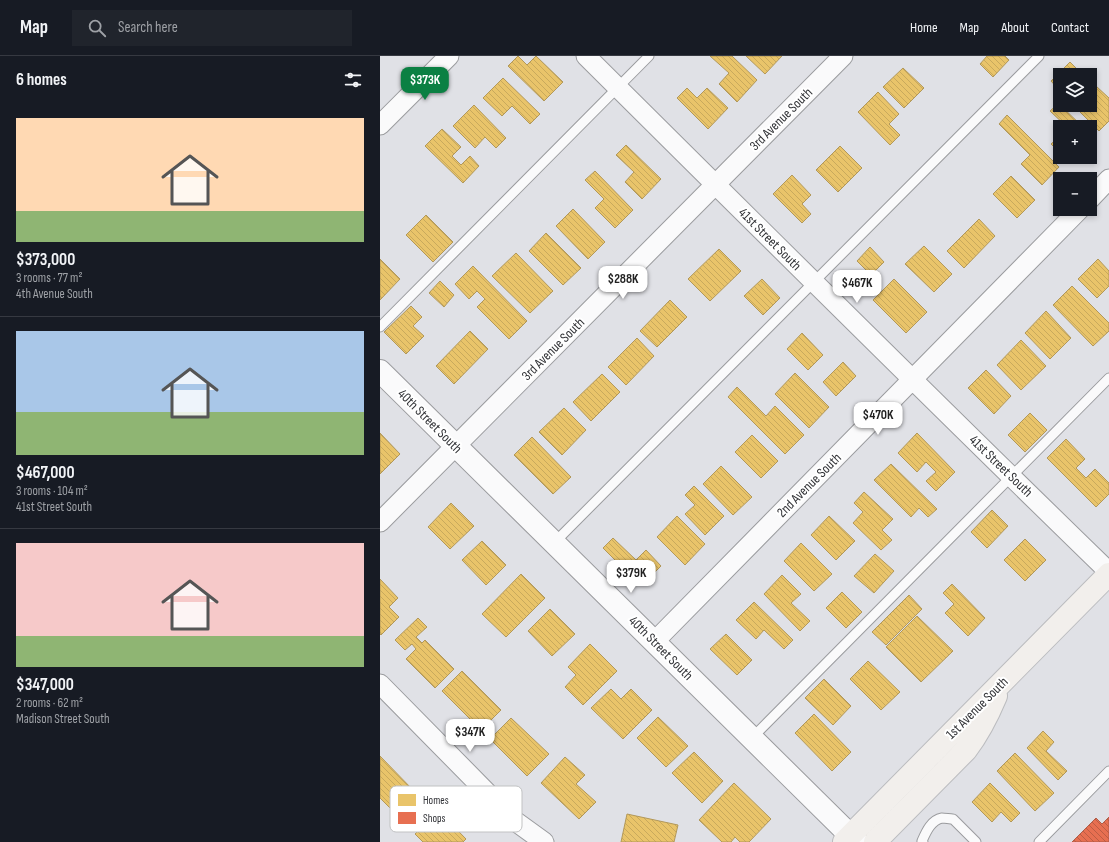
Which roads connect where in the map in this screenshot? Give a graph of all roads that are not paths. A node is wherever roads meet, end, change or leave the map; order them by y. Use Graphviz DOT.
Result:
graph roads {
  1 [pos="449,56"];
  2 [pos="586,56"];
  3 [pos="649,56"];
  4 [pos="843,56"];
  5 [pos="1039,56"];
  6 [pos="618,87"];
  7 [pos="380,125"];
  8 [pos="1109,179"];
  9 [pos="715,185"];
  10 [pos="1097,192"];
  11 [pos="1073,216"];
  12 [pos="814,282"];
  13 [pos="380,327"];
  14 [pos="380,371"];
  15 [pos="1109,378"];
  16 [pos="912,380"];
  17 [pos="455,446"];
  18 [pos="1011,477"];
  19 [pos="380,522"];
  20 [pos="554,543"];
  21 [pos="1109,573"];
  22 [pos="655,641"];
  23 [pos="1004,680"];
  24 [pos="380,684"];
  25 [pos="752,738"];
  26 [pos="1109,771"];
  27 [pos="481,786"];
  28 [pos="522,825"];
  29 [pos="851,840"];
  30 [pos="544,842"];
  31 [pos="875,842"];
  32 [pos="923,842"];
  33 [pos="976,842"];
  34 [pos="1039,842"];
  1 -- 7 [label="street"];
  2 -- 6 [label="street, 41st Street South"];
  3 -- 6 [label="lane"];
  4 -- 9 [label="street, 3rd Avenue South"];
  5 -- 12 [label="lane"];
  6 -- 9 [label="street, 41st Street South"];
  6 -- 13 [label="lane"];
  8 -- 10 [label="street"];
  9 -- 12 [label="street, 41st Street South"];
  9 -- 17 [label="street, 3rd Avenue South"];
  11 -- 16 [label="street, 2nd Avenue South"];
  12 -- 16 [label="street, 41st Street South"];
  12 -- 20 [label="lane"];
  14 -- 17 [label="street, 40th Street South"];
  15 -- 18 [label="lane"];
  16 -- 18 [label="street, 41st Street South"];
  16 -- 22 [label="street, 2nd Avenue South"];
  17 -- 19 [label="street, 3rd Avenue South"];
  17 -- 20 [label="street, 40th Street South"];
  18 -- 21 [label="street, 41st Street South"];
  18 -- 25 [label="lane"];
  20 -- 22 [label="street, 40th Street South"];
  21 -- 23 [label="main road, 1st Avenue South"];
  22 -- 25 [label="street, 40th Street South"];
  23 -- 29 [label="main road, 1st Avenue South"];
  23 -- 31 [label="main road"];
  24 -- 27 [label="street"];
  25 -- 29 [label="street, 40th Street South"];
  26 -- 34 [label="lane"];
  28 -- 30 [label="street"];
  32 -- 33 [label="lane"];
}
